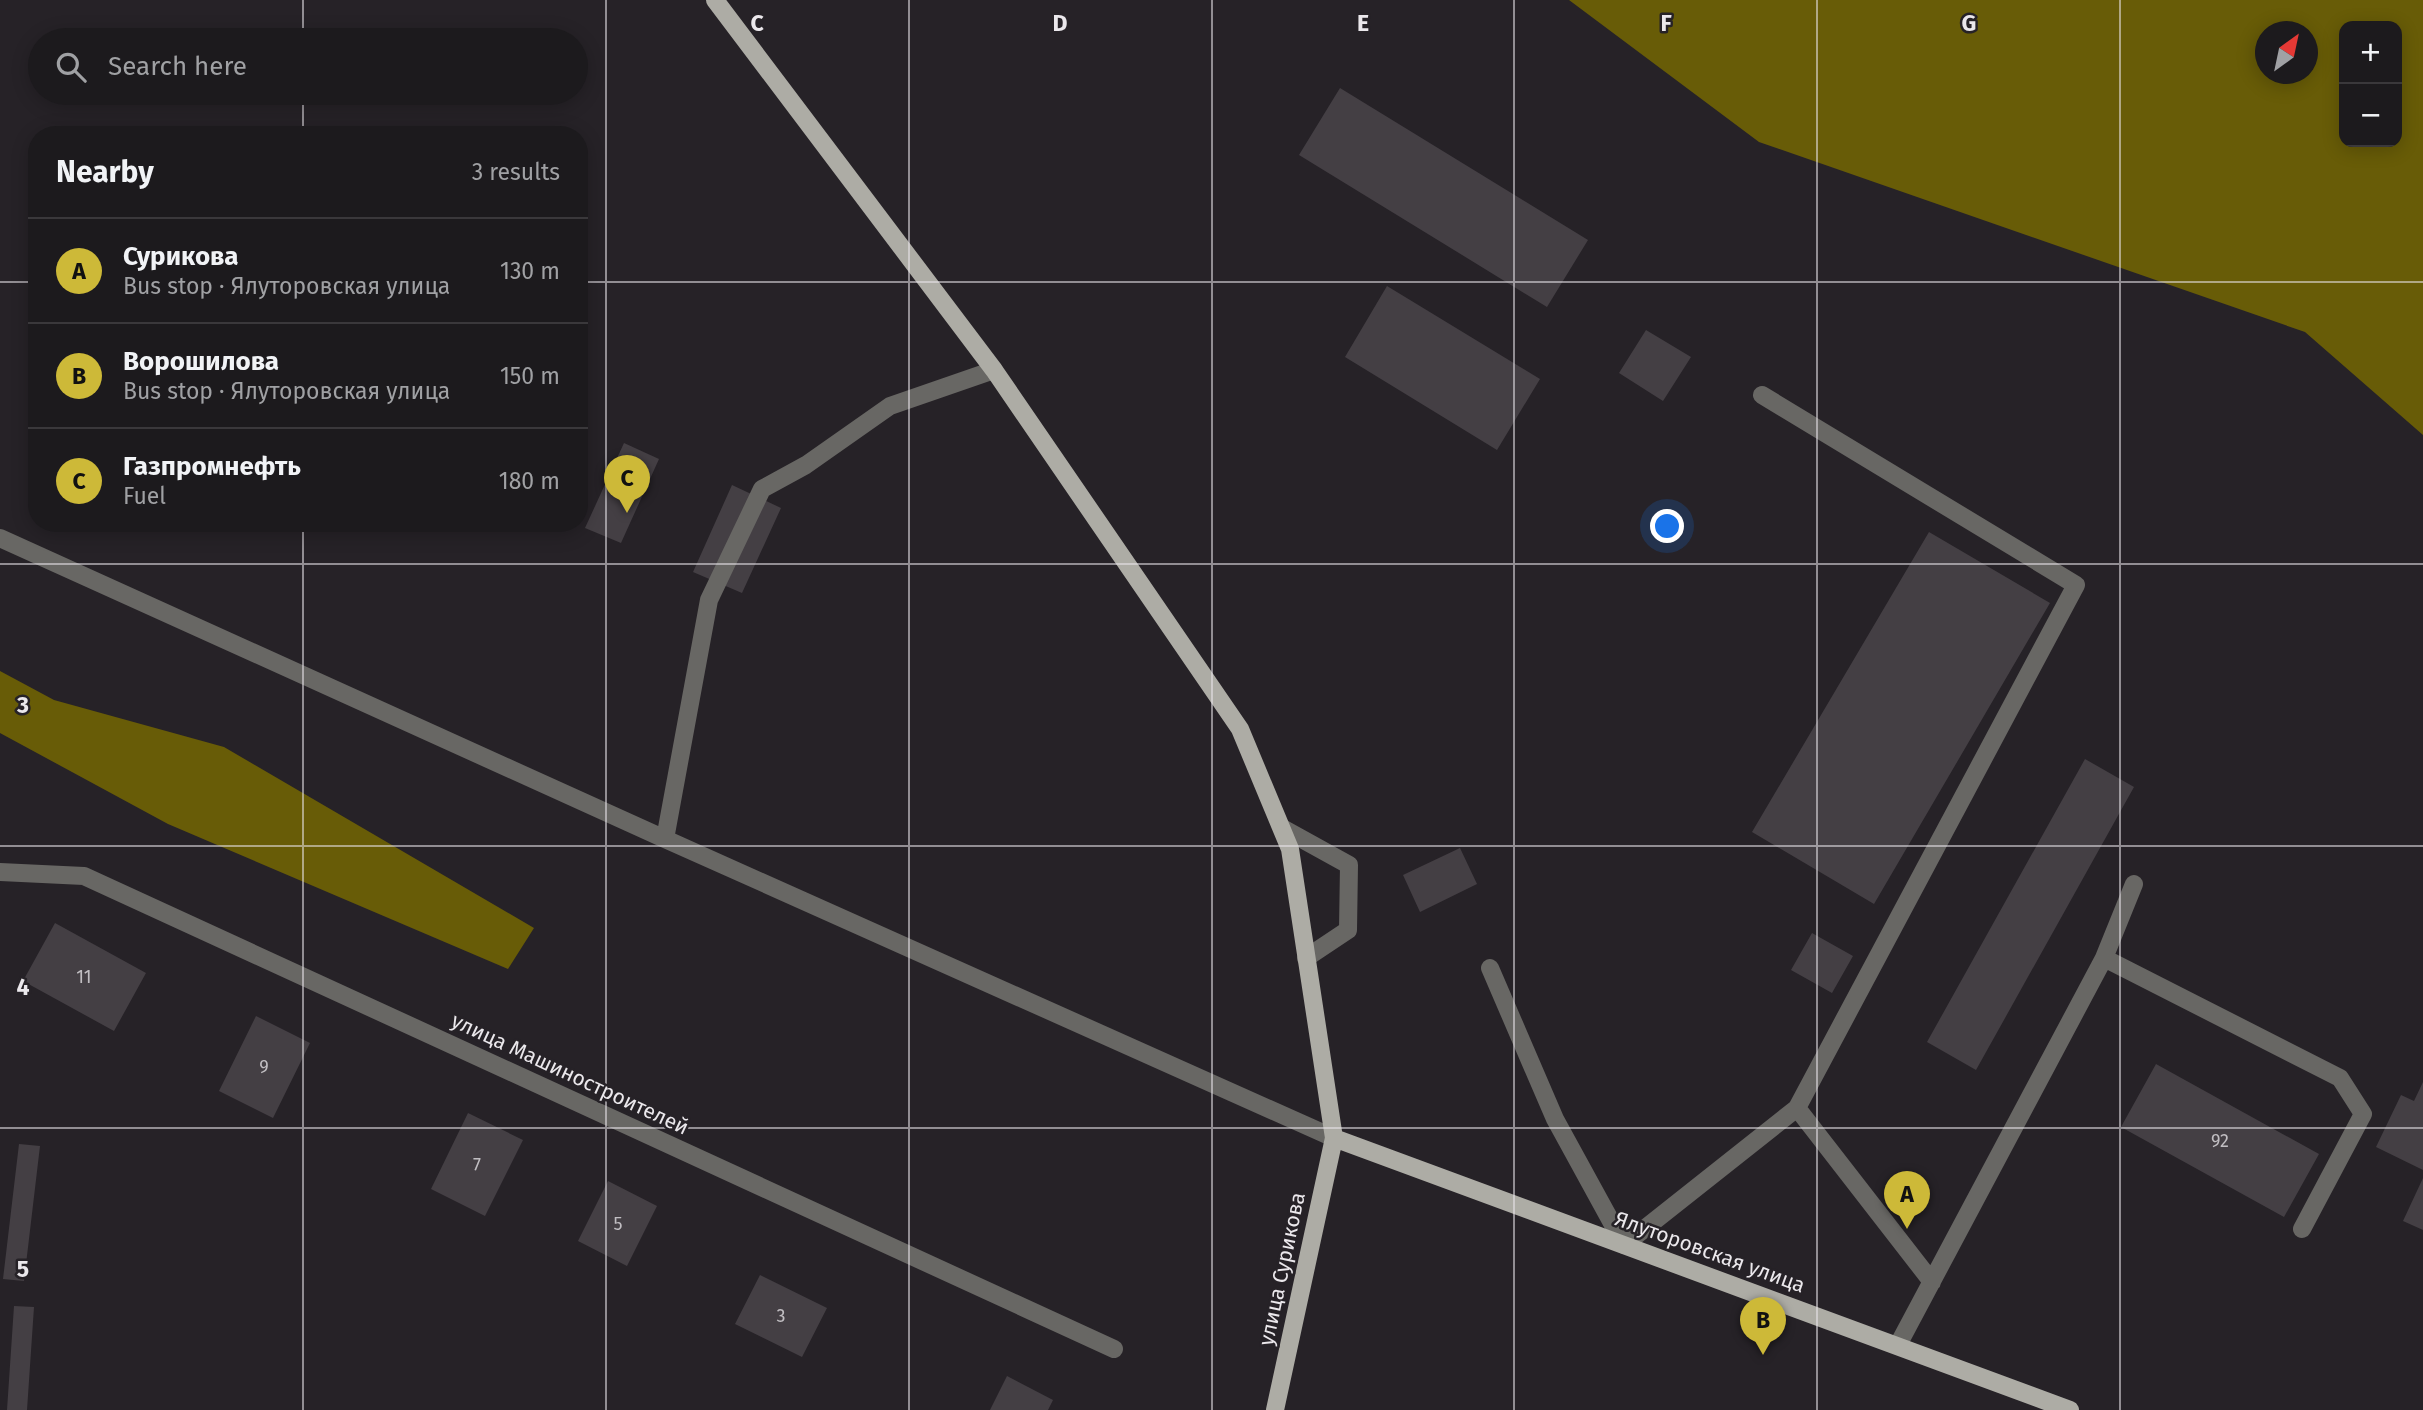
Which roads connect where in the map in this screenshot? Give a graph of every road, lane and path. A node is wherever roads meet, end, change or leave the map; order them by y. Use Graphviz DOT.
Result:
graph roads {
  1 [pos="715,0"];
  2 [pos="994,370"];
  3 [pos="1762,395"];
  4 [pos="0,538"];
  5 [pos="1282,828"];
  6 [pos="665,839"];
  7 [pos="0,872"];
  8 [pos="2134,884"];
  9 [pos="1306,958"];
  10 [pos="2104,958"];
  11 [pos="1490,968"];
  12 [pos="1797,1108"];
  13 [pos="1335,1138"];
  14 [pos="2302,1229"];
  15 [pos="1625,1245"];
  16 [pos="1932,1282"];
  17 [pos="1898,1345"];
  18 [pos="1114,1349"];
  19 [pos="1275,1410"];
  20 [pos="2070,1410"];
  1 -- 2 [label="main road"];
  2 -- 5 [label="main road"];
  2 -- 6 [label="street"];
  3 -- 12 [label="street"];
  4 -- 6 [label="street"];
  5 -- 9 [label="main road"];
  5 -- 9 [label="street"];
  6 -- 13 [label="street"];
  7 -- 18 [label="street, улица Машиностроителей"];
  8 -- 10 [label="street"];
  9 -- 13 [label="main road"];
  10 -- 14 [label="street"];
  10 -- 16 [label="street"];
  11 -- 15 [label="street"];
  12 -- 15 [label="street"];
  12 -- 16 [label="street"];
  13 -- 15 [label="main road, Ялуторовская улица"];
  13 -- 19 [label="main road, улица Сурикова"];
  15 -- 17 [label="main road, Ялуторовская улица"];
  16 -- 17 [label="street"];
  17 -- 20 [label="main road, Ялуторовская улица"];
}
